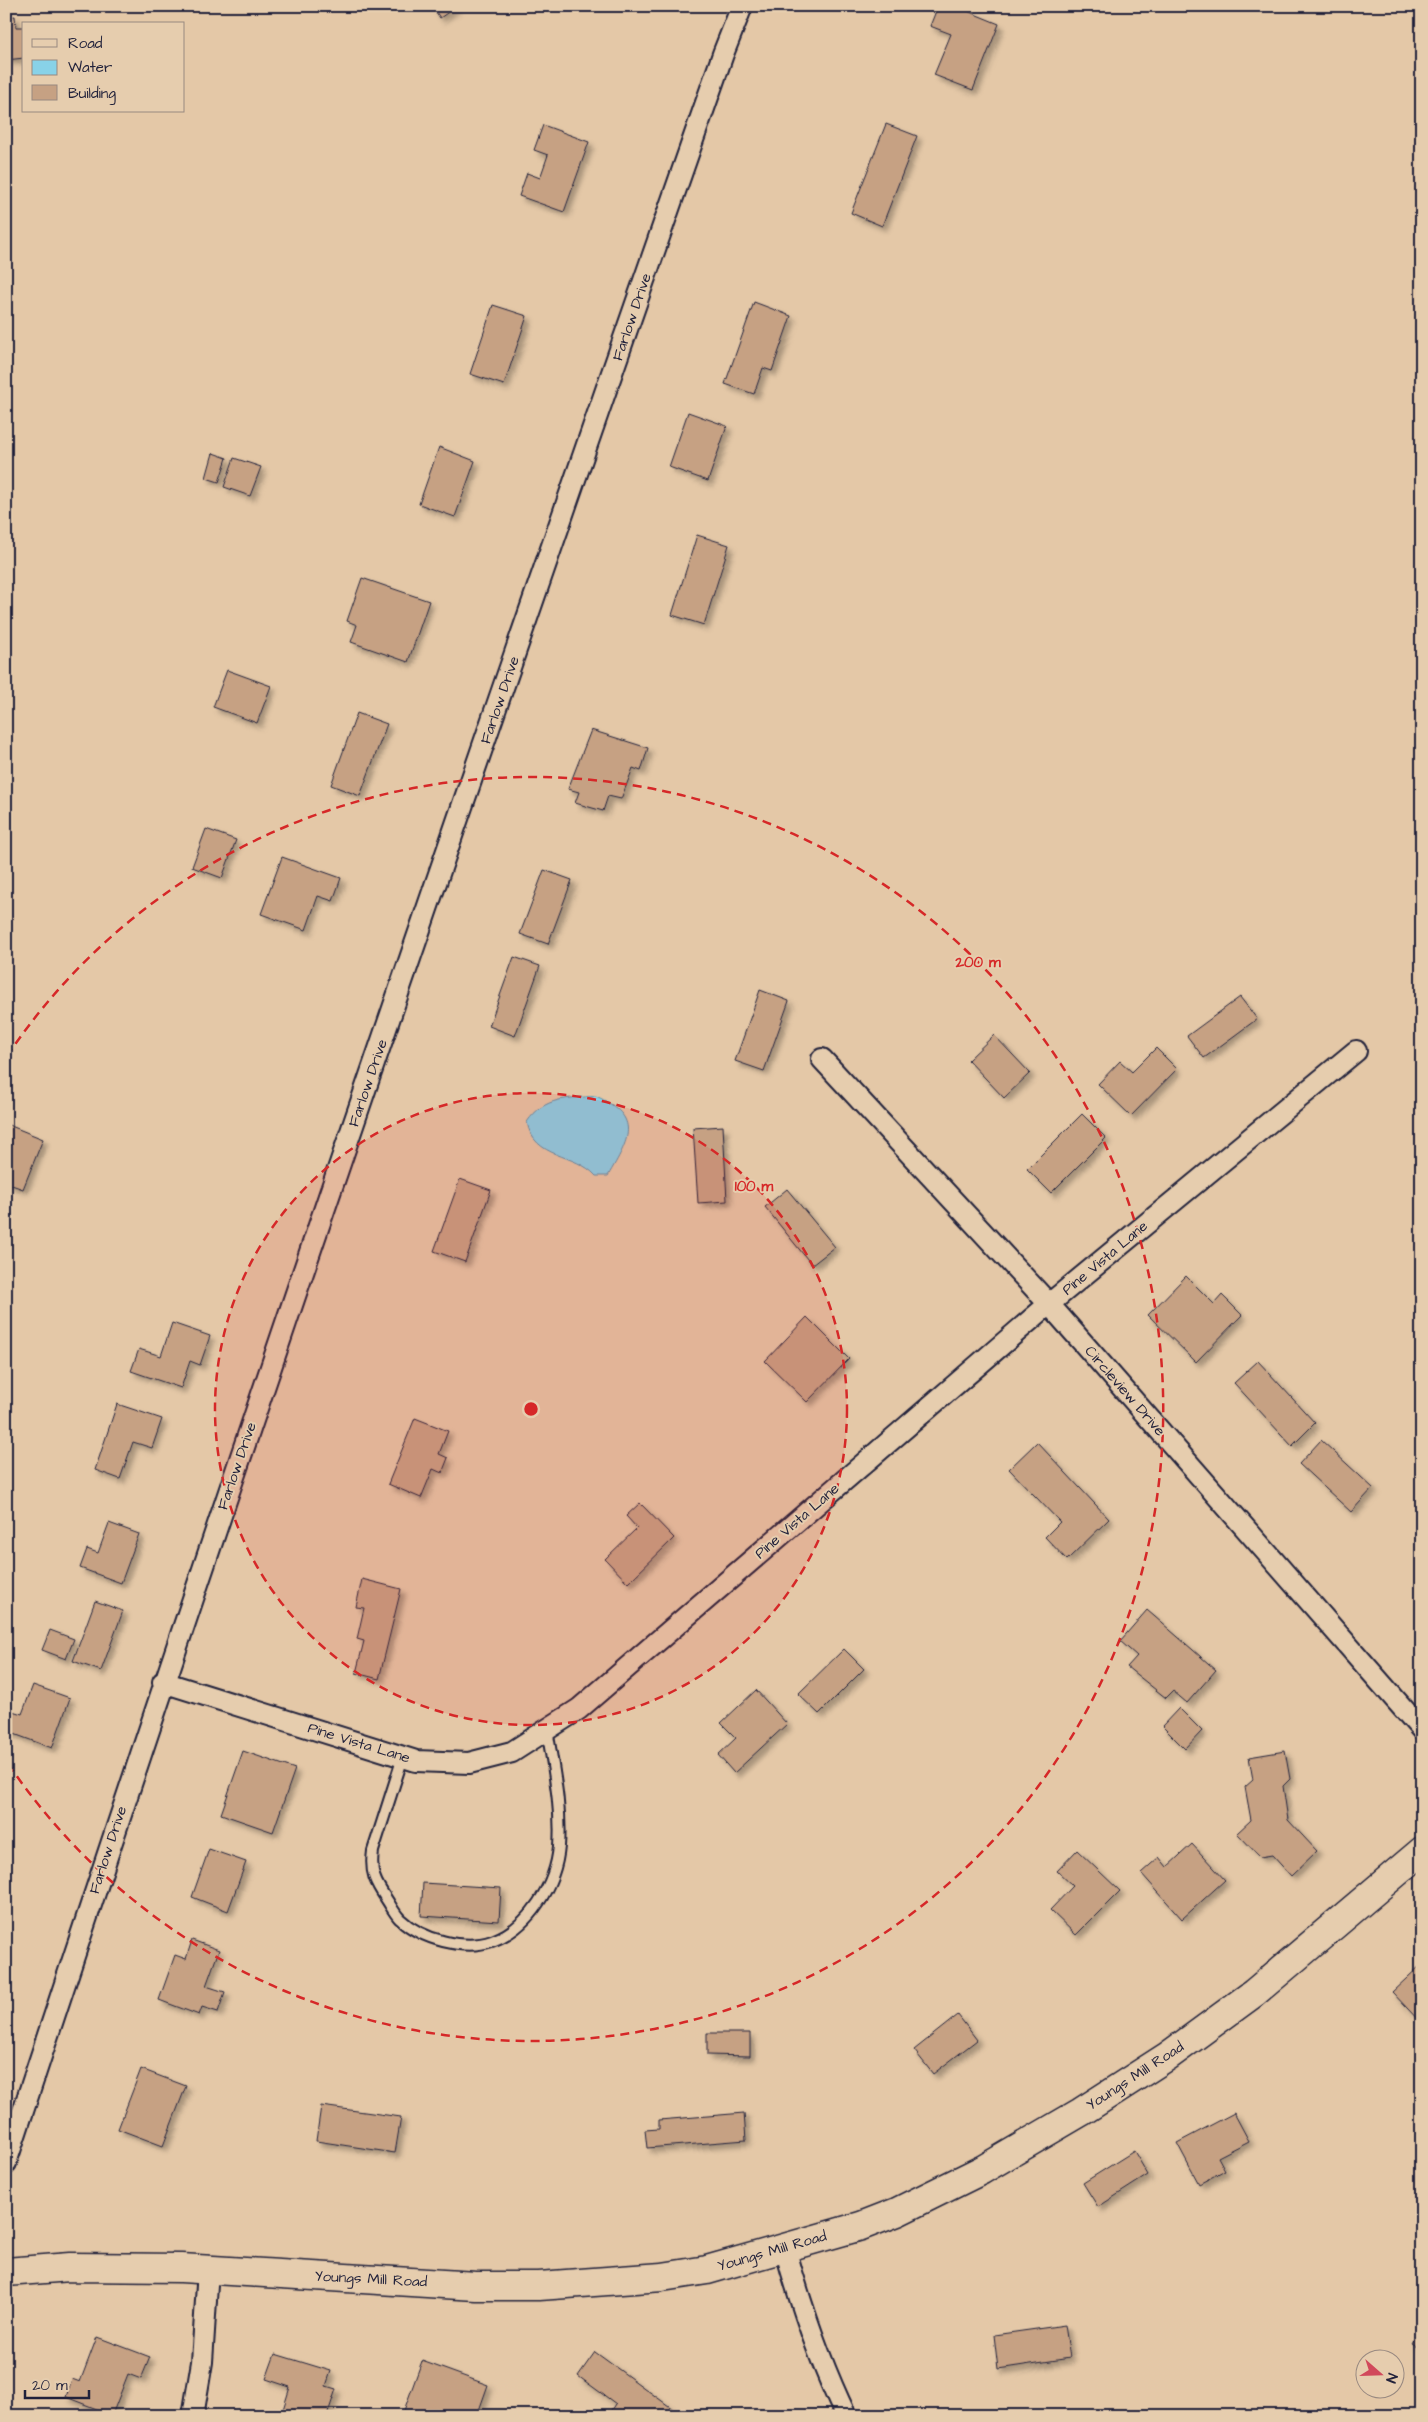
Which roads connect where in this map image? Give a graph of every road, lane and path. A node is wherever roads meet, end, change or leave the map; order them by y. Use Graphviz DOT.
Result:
graph roads {
  1 [pos="742,6"];
  2 [pos="1356,1051"];
  3 [pos="822,1059"];
  4 [pos="1049,1304"];
  5 [pos="163,1682"];
  6 [pos="547,1729"];
  7 [pos="1422,1730"];
  8 [pos="403,1757"];
  9 [pos="1420,1855"];
  10 [pos="6,2163"];
  11 [pos="785,2248"];
  12 [pos="208,2270"];
  13 [pos="6,2272"];
  14 [pos="193,2416"];
  15 [pos="846,2416"];
  1 -- 5 [label="street, Farlow Drive"];
  2 -- 4 [label="street, Pine Vista Lane"];
  3 -- 4 [label="street, Circleview Drive"];
  4 -- 6 [label="street, Pine Vista Lane"];
  4 -- 7 [label="street, Circleview Drive"];
  5 -- 8 [label="street, Pine Vista Lane"];
  5 -- 10 [label="street, Farlow Drive"];
  6 -- 8 [label="street, Pine Vista Lane"];
  6 -- 8 [label="lane"];
  9 -- 11 [label="street, Youngs Mill Road"];
  11 -- 12 [label="street, Youngs Mill Road"];
  11 -- 15 [label="street"];
  12 -- 13 [label="street, Youngs Mill Road"];
  12 -- 14 [label="street"];
}
